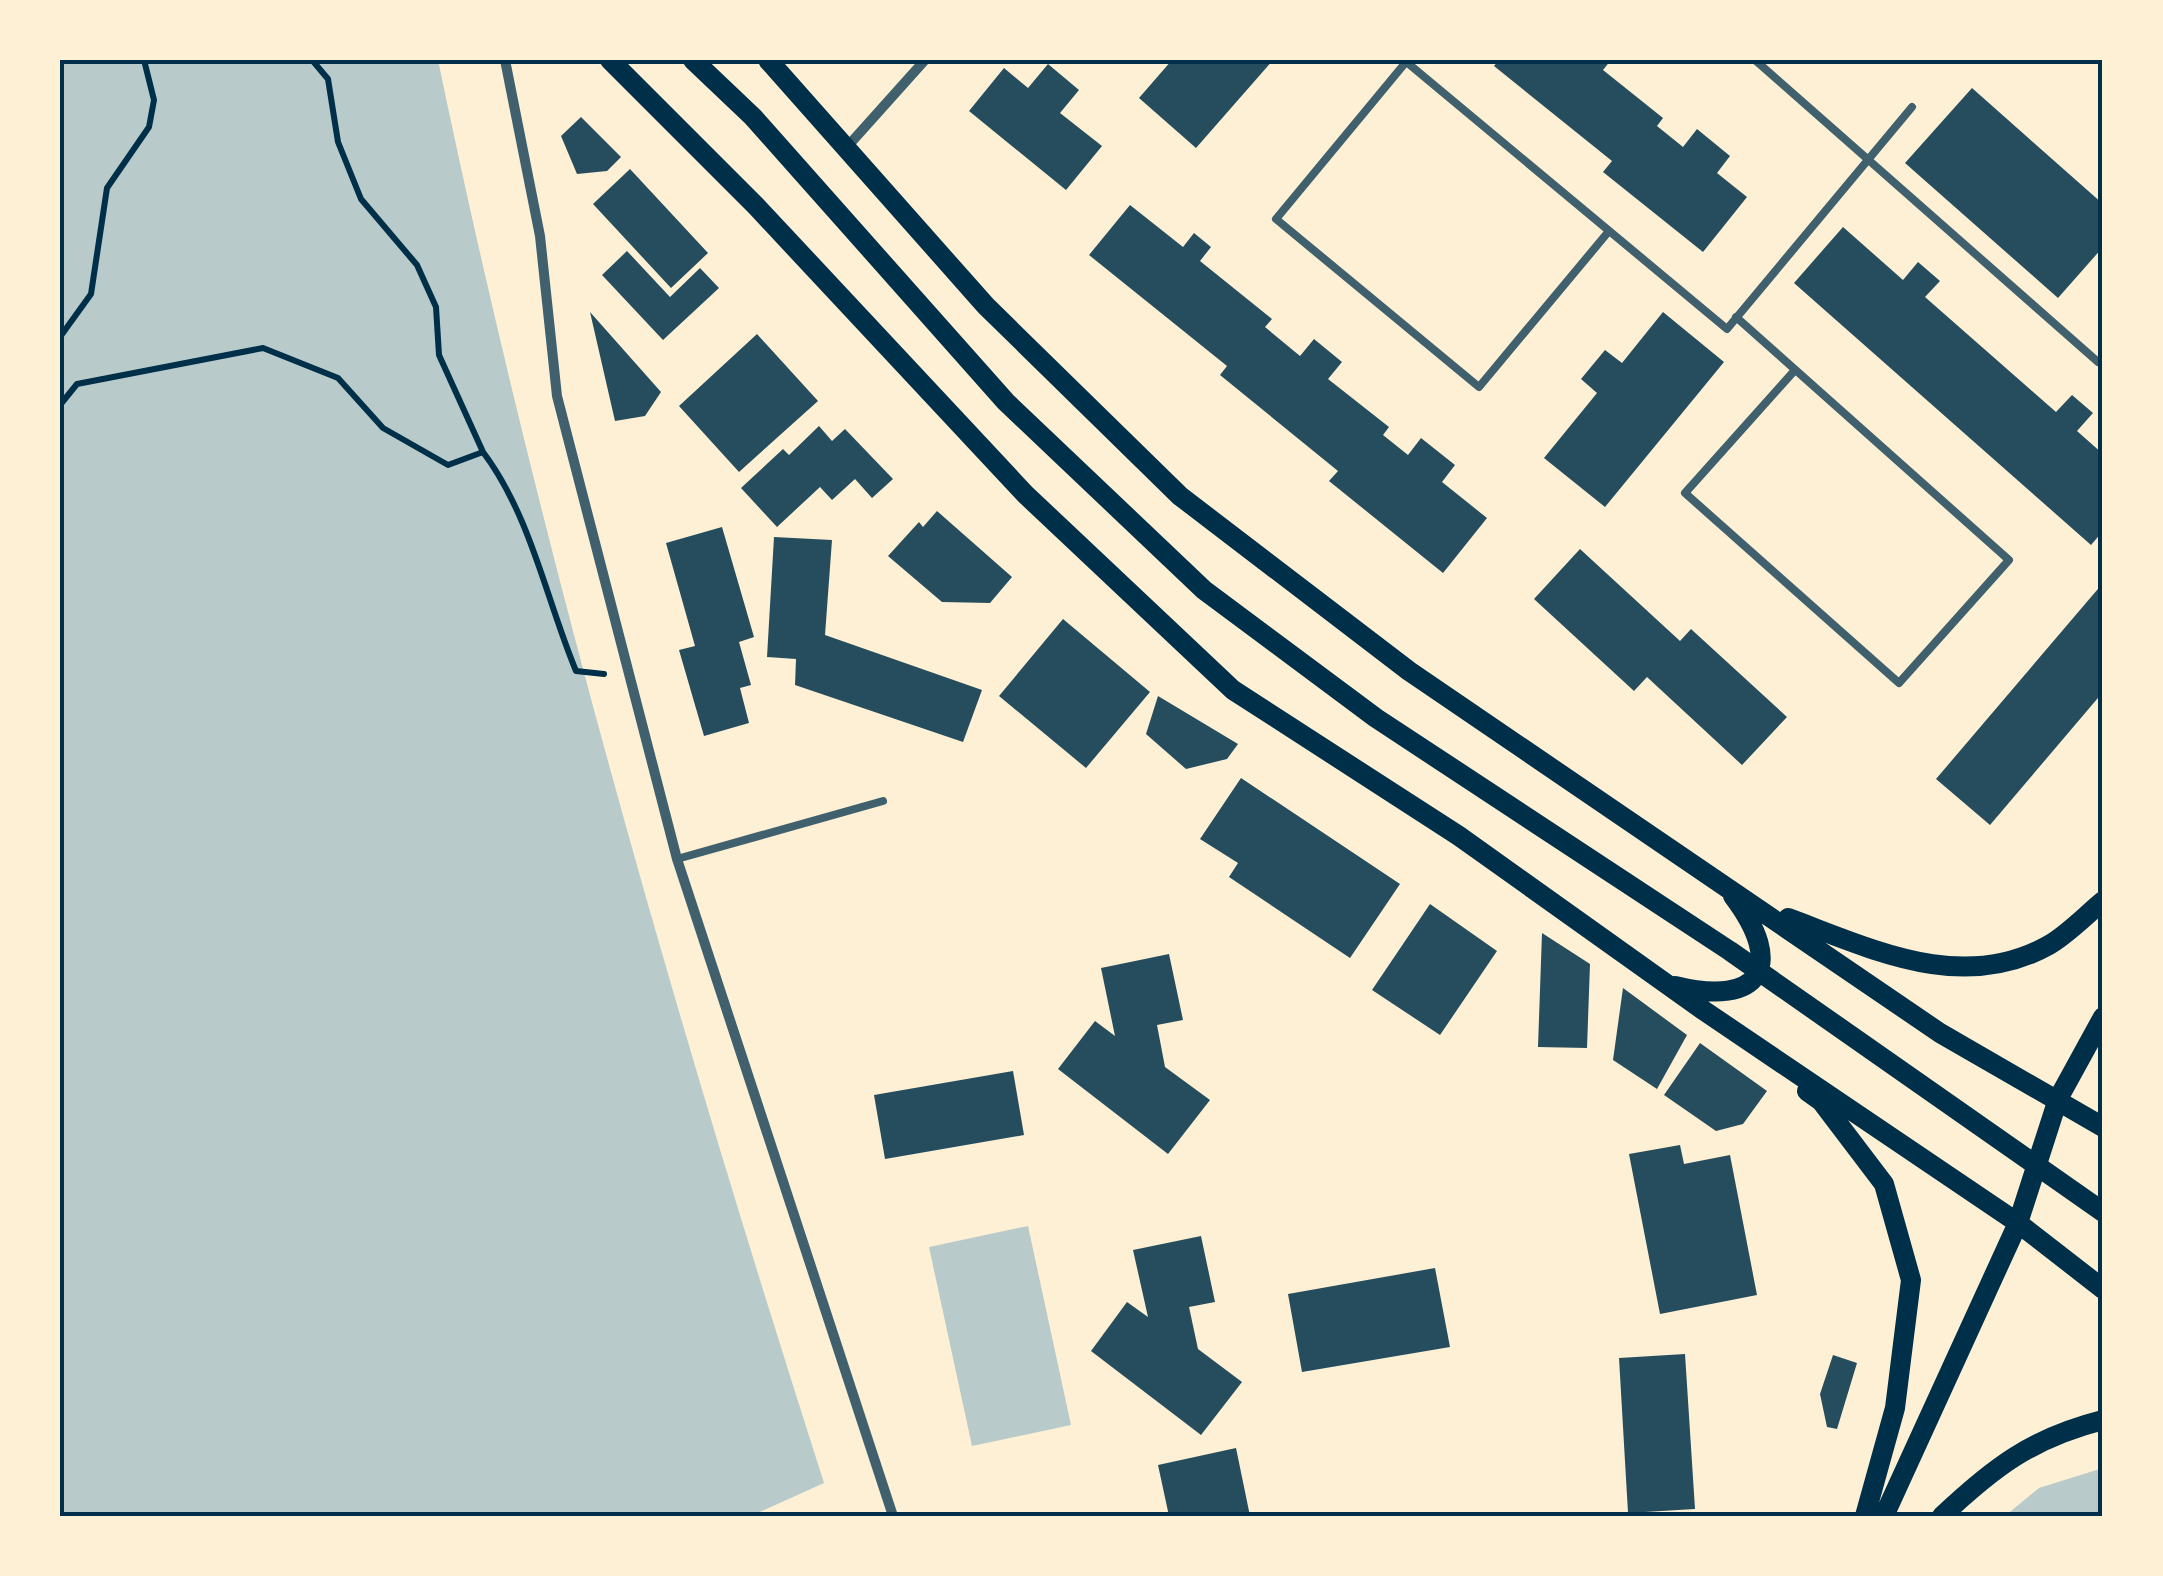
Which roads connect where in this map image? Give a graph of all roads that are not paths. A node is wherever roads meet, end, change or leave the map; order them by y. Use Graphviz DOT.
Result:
graph roads {
  1 [pos="505,60"];
  2 [pos="610,60"];
  3 [pos="693,60"];
  4 [pos="768,60"];
  5 [pos="924,60"];
  6 [pos="1755,60"];
  7 [pos="1405,61"];
  8 [pos="1912,107"];
  9 [pos="847,147"];
  10 [pos="1868,160"];
  11 [pos="1609,231"];
  12 [pos="1736,317"];
  13 [pos="2098,362"];
  14 [pos="1795,370"];
  15 [pos="883,801"];
  16 [pos="677,859"];
  17 [pos="1725,884"];
  18 [pos="2103,901"];
  19 [pos="1758,907"];
  20 [pos="1668,984"];
  21 [pos="1703,1010"];
  22 [pos="2103,1018"];
  23 [pos="2058,1099"];
  24 [pos="2103,1128"];
  25 [pos="2103,1212"];
  26 [pos="2018,1223"];
  27 [pos="2103,1289"];
  28 [pos="2103,1420"];
  29 [pos="893,1516"];
  30 [pos="1865,1516"];
  31 [pos="1884,1516"];
  32 [pos="1942,1516"];
  1 -- 16 [label="street"];
  2 -- 20 [label="main road"];
  3 -- 25 [label="main road"];
  4 -- 9 [label="main road"];
  5 -- 9 [label="street"];
  6 -- 10 [label="lane"];
  7 -- 11 [label="lane"];
  7 -- 11 [label="lane"];
  8 -- 10 [label="lane"];
  9 -- 17 [label="main road"];
  10 -- 12 [label="lane"];
  10 -- 13 [label="lane"];
  11 -- 12 [label="lane"];
  12 -- 14 [label="lane"];
  14 -- 14 [label="lane"];
  15 -- 16 [label="lane"];
  16 -- 29 [label="street"];
  17 -- 19 [label="main road"];
  17 -- 20 [label="main road"];
  18 -- 19 [label="main road"];
  19 -- 23 [label="main road"];
  20 -- 21 [label="main road"];
  21 -- 26 [label="main road"];
  21 -- 30 [label="main road"];
  22 -- 23 [label="main road"];
  23 -- 24 [label="main road"];
  23 -- 26 [label="main road"];
  26 -- 27 [label="main road"];
  26 -- 31 [label="main road"];
  28 -- 32 [label="main road"];
}
